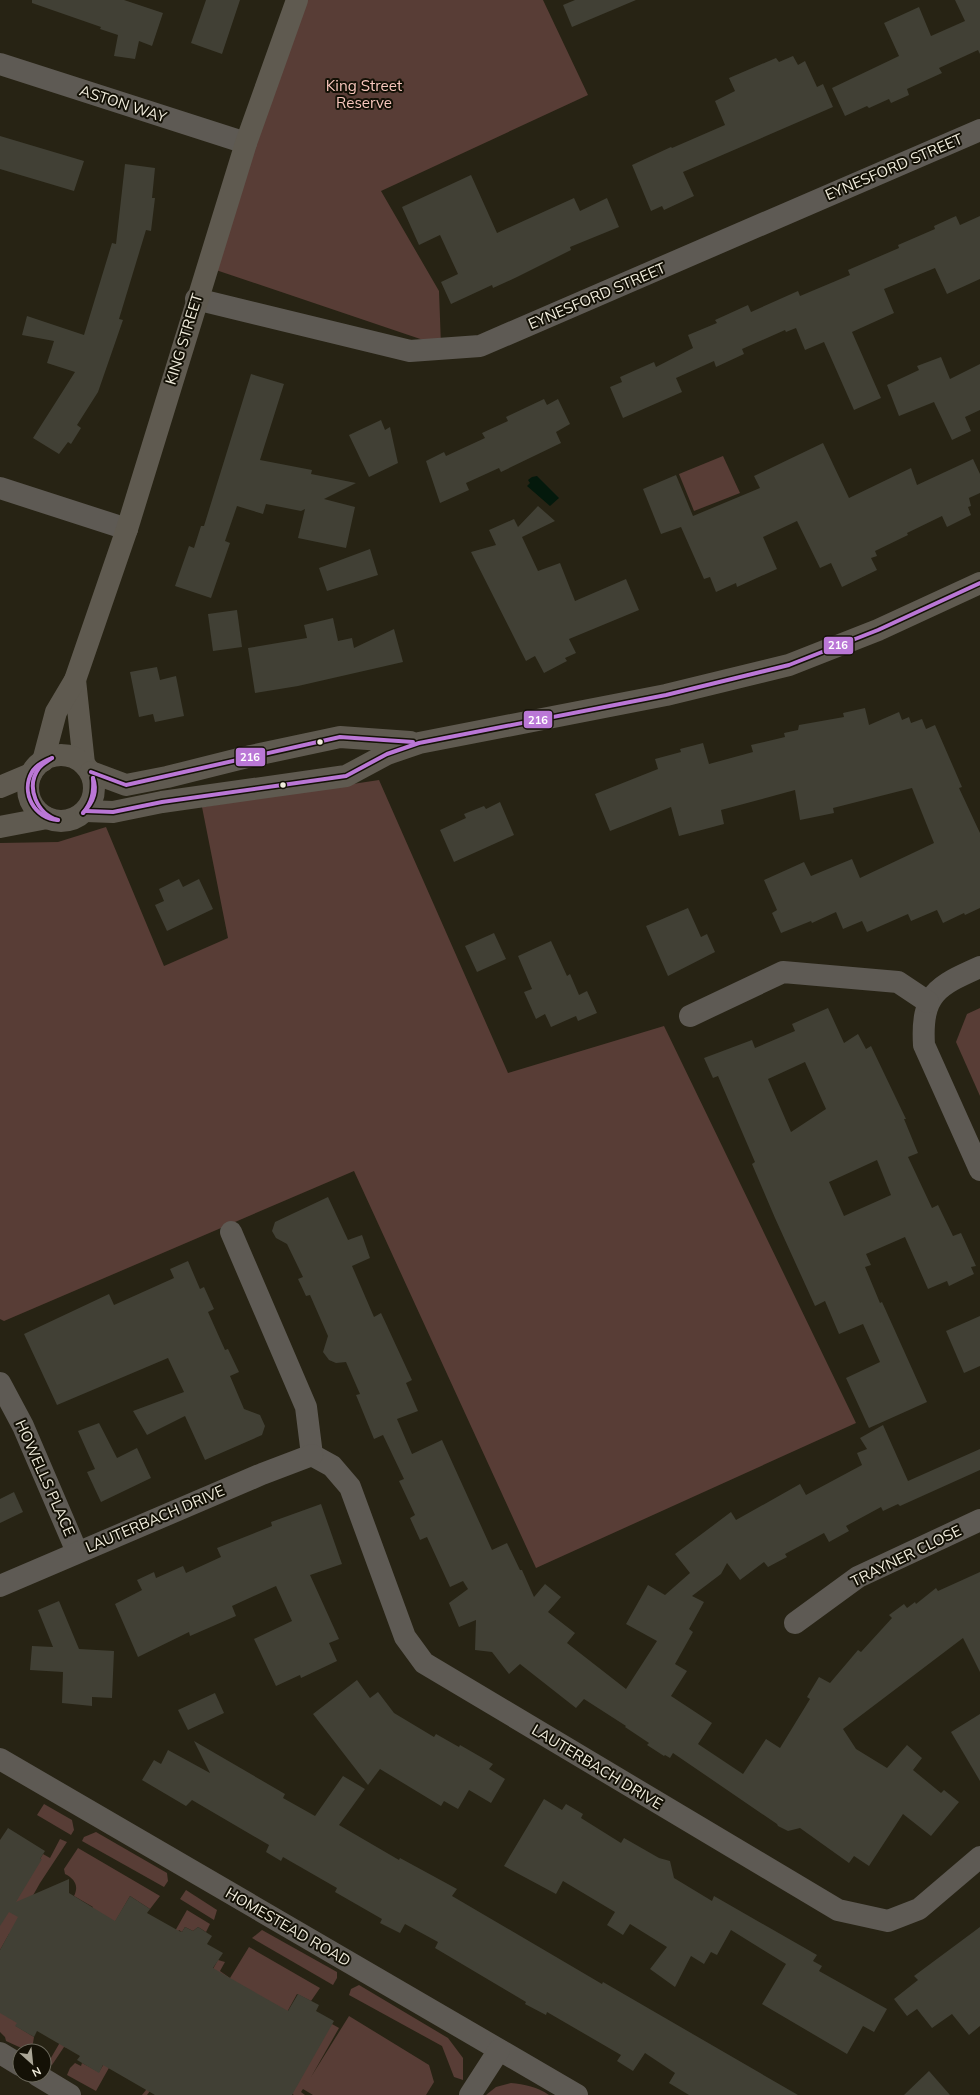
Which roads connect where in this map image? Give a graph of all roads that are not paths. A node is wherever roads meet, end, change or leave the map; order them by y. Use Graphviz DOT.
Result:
graph roads {
  1 [pos="297,0"];
  2 [pos="0,64"];
  3 [pos="980,130"];
  4 [pos="246,143"];
  5 [pos="196,299"];
  6 [pos="0,488"];
  7 [pos="127,529"];
  8 [pos="980,583"];
  9 [pos="75,680"];
  10 [pos="420,743"];
  11 [pos="37,767"];
  12 [pos="88,768"];
  13 [pos="0,787"];
  14 [pos="86,811"];
  15 [pos="47,818"];
  16 [pos="0,827"];
  17 [pos="980,967"];
  18 [pos="928,1002"];
  19 [pos="690,1016"];
  20 [pos="980,1170"];
  21 [pos="231,1232"];
  22 [pos="0,1383"];
  23 [pos="312,1455"];
  24 [pos="980,1520"];
  25 [pos="77,1552"];
  26 [pos="0,1586"];
  27 [pos="795,1623"];
  28 [pos="0,1759"];
  29 [pos="980,1857"];
  30 [pos="499,2050"];
  31 [pos="0,2053"];
  32 [pos="12,2060"];
  33 [pos="50,2083"];
  34 [pos="70,2095"];
  35 [pos="470,2095"];
  36 [pos="577,2095"];
  1 -- 4 [label="main road, KING STREET"];
  2 -- 4 [label="street, ASTON WAY"];
  3 -- 5 [label="street, EYNESFORD STREET"];
  4 -- 5 [label="main road, KING STREET"];
  5 -- 7 [label="main road, KING STREET"];
  6 -- 7 [label="street"];
  7 -- 9 [label="main road, KING STREET"];
  8 -- 10 [label="main road"];
  9 -- 11 [label="main road, KING STREET"];
  9 -- 12 [label="main road, KING STREET"];
  10 -- 12 [label="main road"];
  10 -- 14 [label="main road"];
  11 -- 12 [label="main road"];
  11 -- 13 [label="main road"];
  11 -- 15 [label="main road"];
  12 -- 14 [label="main road"];
  14 -- 15 [label="main road"];
  15 -- 16 [label="main road"];
  17 -- 18 [label="street"];
  18 -- 19 [label="street"];
  18 -- 20 [label="street"];
  21 -- 23 [label="street"];
  22 -- 25 [label="street, HOWELLS PLACE"];
  23 -- 25 [label="street, LAUTERBACH DRIVE"];
  23 -- 29 [label="street, LAUTERBACH DRIVE"];
  24 -- 27 [label="street, TRAYNER CLOSE"];
  25 -- 26 [label="street, LAUTERBACH DRIVE"];
  28 -- 30 [label="street, HOMESTEAD ROAD"];
  30 -- 35 [label="street"];
  30 -- 36 [label="street, HOMESTEAD ROAD"];
  31 -- 32 [label="street"];
  33 -- 34 [label="street"];
}
